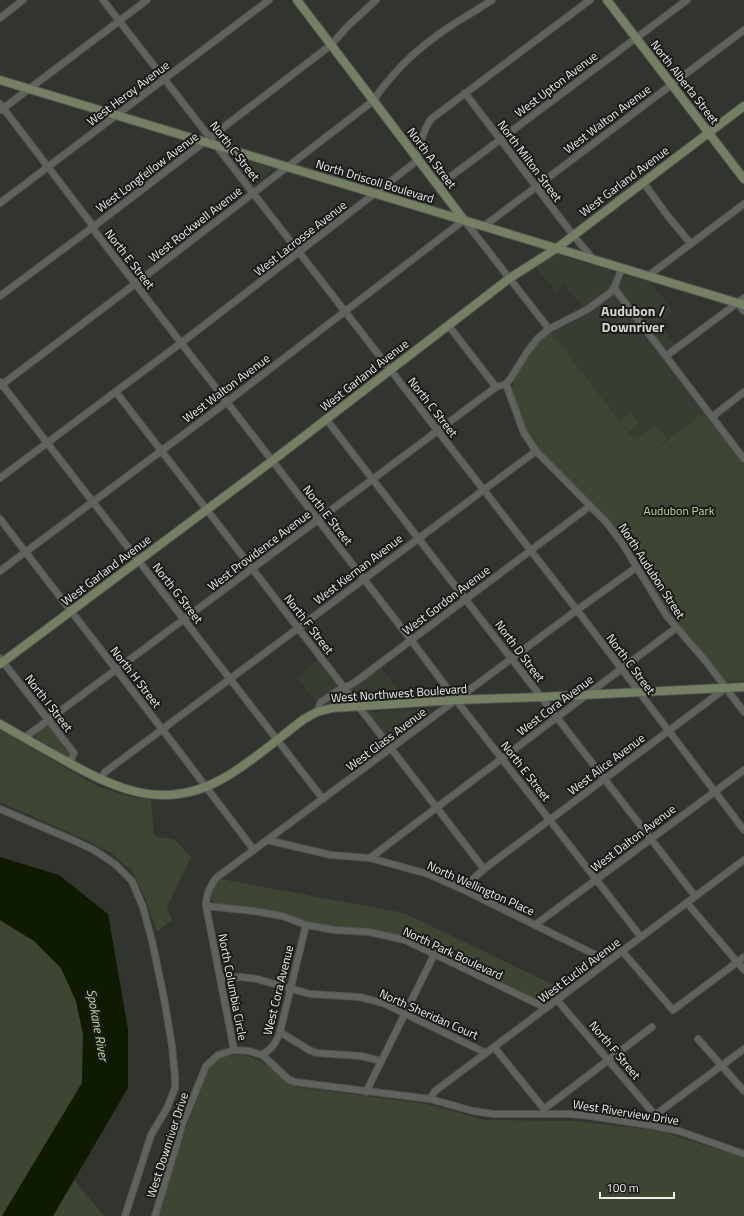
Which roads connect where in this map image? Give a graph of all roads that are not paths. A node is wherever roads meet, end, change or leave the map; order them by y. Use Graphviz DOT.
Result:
graph roads {
  1 [pos="23,0"];
  2 [pos="103,0"];
  3 [pos="147,0"];
  4 [pos="269,0"];
  5 [pos="296,0"];
  6 [pos="376,0"];
  7 [pos="492,0"];
  8 [pos="590,0"];
  9 [pos="607,0"];
  10 [pos="687,0"];
  11 [pos="0,18"];
  12 [pos="119,21"];
  13 [pos="744,30"];
  14 [pos="636,38"];
  15 [pos="331,45"];
  16 [pos="165,79"];
  17 [pos="0,80"];
  18 [pos="672,85"];
  19 [pos="30,88"];
  20 [pos="465,94"];
  21 [pos="373,101"];
  22 [pos="744,106"];
  23 [pos="1,108"];
  24 [pos="117,115"];
  25 [pos="709,133"];
  26 [pos="208,139"];
  27 [pos="500,140"];
  28 [pos="216,145"];
  29 [pos="418,160"];
  30 [pos="48,167"];
  31 [pos="288,167"];
  32 [pos="744,179"];
  33 [pos="643,182"];
  34 [pos="438,186"];
  35 [pos="536,186"];
  36 [pos="253,193"];
  37 [pos="376,193"];
  38 [pos="0,203"];
  39 [pos="744,204"];
  40 [pos="464,220"];
  41 [pos="484,226"];
  42 [pos="93,227"];
  43 [pos="573,235"];
  44 [pos="691,244"];
  45 [pos="557,248"];
  46 [pos="300,252"];
  47 [pos="593,259"];
  48 [pos="622,268"];
  49 [pos="648,276"];
  50 [pos="510,278"];
  51 [pos="135,284"];
  52 [pos="614,288"];
  53 [pos="0,296"];
  54 [pos="742,302"];
  55 [pos="344,311"];
  56 [pos="744,311"];
  57 [pos="448,325"];
  58 [pos="549,329"];
  59 [pos="181,343"];
  60 [pos="666,356"];
  61 [pos="390,370"];
  62 [pos="1,384"];
  63 [pos="506,384"];
  64 [pos="496,386"];
  65 [pos="116,392"];
  66 [pos="744,392"];
  67 [pos="227,402"];
  68 [pos="712,417"];
  69 [pos="326,419"];
  70 [pos="438,431"];
  71 [pos="48,442"];
  72 [pos="161,451"];
  73 [pos="536,451"];
  74 [pos="744,459"];
  75 [pos="272,461"];
  76 [pos="0,478"];
  77 [pos="373,479"];
  78 [pos="483,490"];
  79 [pos="93,502"];
  80 [pos="590,506"];
  81 [pos="207,510"];
  82 [pos="0,519"];
  83 [pos="318,520"];
  84 [pos="418,538"];
  85 [pos="531,551"];
  86 [pos="26,552"];
  87 [pos="139,561"];
  88 [pos="636,567"];
  89 [pos="253,568"];
  90 [pos="0,571"];
  91 [pos="363,579"];
  92 [pos="466,599"];
  93 [pos="576,610"];
  94 [pos="72,611"];
  95 [pos="184,620"];
  96 [pos="298,627"];
  97 [pos="676,628"];
  98 [pos="411,640"];
  99 [pos="512,658"];
  100 [pos="1,661"];
  101 [pos="116,670"];
  102 [pos="622,670"];
  103 [pos="230,678"];
  104 [pos="744,687"];
  105 [pos="344,688"];
  106 [pos="726,688"];
  107 [pos="638,692"];
  108 [pos="587,695"];
  109 [pos="541,697"];
  110 [pos="456,700"];
  111 [pos="358,706"];
  112 [pos="317,712"];
  113 [pos="744,712"];
  114 [pos="556,718"];
  115 [pos="48,720"];
  116 [pos="0,724"];
  117 [pos="162,729"];
  118 [pos="668,731"];
  119 [pos="24,738"];
  120 [pos="277,740"];
  121 [pos="391,748"];
  122 [pos="502,759"];
  123 [pos="68,763"];
  124 [pos="744,770"];
  125 [pos="604,779"];
  126 [pos="100,780"];
  127 [pos="206,787"];
  128 [pos="715,792"];
  129 [pos="323,799"];
  130 [pos="436,808"];
  131 [pos="0,809"];
  132 [pos="550,820"];
  133 [pos="744,830"];
  134 [pos="650,839"];
  135 [pos="267,840"];
  136 [pos="254,850"];
  137 [pos="370,858"];
  138 [pos="744,860"];
  139 [pos="484,869"];
  140 [pos="595,880"];
  141 [pos="209,888"];
  142 [pos="462,889"];
  143 [pos="696,896"];
  144 [pos="687,903"];
  145 [pos="206,906"];
  146 [pos="306,925"];
  147 [pos="536,925"];
  148 [pos="641,937"];
  149 [pos="622,951"];
  150 [pos="434,955"];
  151 [pos="744,957"];
  152 [pos="608,961"];
  153 [pos="738,962"];
  154 [pos="744,970"];
  155 [pos="220,978"];
  156 [pos="290,989"];
  157 [pos="557,1000"];
  158 [pos="546,1008"];
  159 [pos="405,1013"];
  160 [pos="652,1028"];
  161 [pos="280,1032"];
  162 [pos="698,1039"];
  163 [pos="494,1047"];
  164 [pos="744,1049"];
  165 [pos="234,1050"];
  166 [pos="486,1053"];
  167 [pos="262,1055"];
  168 [pos="608,1060"];
  169 [pos="381,1061"];
  170 [pos="721,1066"];
  171 [pos="744,1091"];
  172 [pos="366,1092"];
  173 [pos="430,1099"];
  174 [pos="544,1112"];
  175 [pos="655,1115"];
  176 [pos="655,1126"];
  177 [pos="744,1154"];
  178 [pos="125,1216"];
  179 [pos="155,1216"];
  1 -- 11 [label="street"];
  2 -- 12 [label="street, North C Street"];
  3 -- 12 [label="street"];
  4 -- 16 [label="street, West Heroy Avenue"];
  5 -- 15 [label="main road, North A Street"];
  6 -- 15 [label="street, West Longfellow Avenue"];
  7 -- 21 [label="street, West Rockwell Avenue"];
  8 -- 20 [label="street"];
  9 -- 14 [label="main road, North Alberta Street"];
  10 -- 14 [label="street, West Upton Avenue"];
  12 -- 16 [label="street, North C Street"];
  12 -- 19 [label="street"];
  13 -- 18 [label="street, West Walton Avenue"];
  14 -- 18 [label="main road, North Alberta Street"];
  14 -- 27 [label="street, West Upton Avenue"];
  15 -- 21 [label="main road, North A Street"];
  15 -- 26 [label="street, West Longfellow Avenue"];
  16 -- 24 [label="street, West Heroy Avenue"];
  16 -- 26 [label="street, North C Street"];
  17 -- 19 [label="main road, North Driscoll Boulevard"];
  18 -- 25 [label="main road, North Alberta Street"];
  18 -- 35 [label="street, West Walton Avenue"];
  19 -- 23 [label="street"];
  19 -- 24 [label="main road, North Driscoll Boulevard"];
  20 -- 27 [label="street, North Milton Street"];
  20 -- 29 [label="street"];
  21 -- 29 [label="main road, North A Street"];
  21 -- 31 [label="street, West Rockwell Avenue"];
  22 -- 25 [label="main road, West Garland Avenue"];
  23 -- 30 [label="street, North E Street"];
  24 -- 26 [label="main road, North Driscoll Boulevard"];
  24 -- 30 [label="street, West Heroy Avenue"];
  25 -- 32 [label="main road, North Alberta Street"];
  25 -- 33 [label="main road, West Garland Avenue"];
  26 -- 28 [label="main road, North Driscoll Boulevard"];
  26 -- 42 [label="street, West Longfellow Avenue"];
  27 -- 34 [label="street, West Upton Avenue"];
  27 -- 35 [label="street, North Milton Street"];
  28 -- 31 [label="main road, North Driscoll Boulevard"];
  28 -- 36 [label="street, North C Street"];
  29 -- 34 [label="main road, North A Street"];
  29 -- 37 [label="street, West Lacrosse Avenue"];
  30 -- 38 [label="street, West Heroy Avenue"];
  30 -- 42 [label="street, North E Street"];
  31 -- 36 [label="street, West Rockwell Avenue"];
  31 -- 37 [label="main road, North Driscoll Boulevard"];
  33 -- 43 [label="main road, West Garland Avenue"];
  33 -- 44 [label="street"];
  34 -- 40 [label="main road, North A Street"];
  35 -- 41 [label="street, West Walton Avenue"];
  35 -- 43 [label="street, North Milton Street"];
  36 -- 46 [label="street, North C Street"];
  36 -- 51 [label="street, West Rockwell Avenue"];
  37 -- 40 [label="main road, North Driscoll Boulevard"];
  37 -- 46 [label="street, West Lacrosse Avenue"];
  39 -- 44 [label="street"];
  40 -- 41 [label="main road, North Driscoll Boulevard"];
  40 -- 50 [label="street, North A Street"];
  40 -- 55 [label="street, West Walton Avenue"];
  41 -- 45 [label="main road, North Driscoll Boulevard"];
  42 -- 51 [label="street, North E Street"];
  42 -- 53 [label="street, West Longfellow Avenue"];
  43 -- 45 [label="main road, West Garland Avenue"];
  43 -- 47 [label="street, North Milton Street"];
  44 -- 49 [label="street"];
  45 -- 47 [label="main road, North Driscoll Boulevard"];
  45 -- 50 [label="main road, West Garland Avenue"];
  46 -- 55 [label="street, North C Street"];
  46 -- 59 [label="street, West Lacrosse Avenue"];
  47 -- 48 [label="main road, North Driscoll Boulevard"];
  48 -- 49 [label="main road, North Driscoll Boulevard"];
  48 -- 52 [label="street"];
  49 -- 54 [label="main road, North Driscoll Boulevard"];
  50 -- 57 [label="main road, West Garland Avenue"];
  50 -- 58 [label="street, North A Street"];
  51 -- 59 [label="street, North E Street"];
  51 -- 62 [label="street, West Rockwell Avenue"];
  52 -- 58 [label="street"];
  52 -- 60 [label="street"];
  54 -- 56 [label="street"];
  54 -- 60 [label="street"];
  55 -- 61 [label="street, North C Street"];
  55 -- 67 [label="street, West Walton Avenue"];
  57 -- 61 [label="main road, West Garland Avenue"];
  57 -- 64 [label="street"];
  58 -- 63 [label="street"];
  59 -- 65 [label="street, West Lacrosse Avenue"];
  59 -- 67 [label="street, North E Street"];
  60 -- 68 [label="street"];
  61 -- 69 [label="main road, West Garland Avenue"];
  61 -- 70 [label="street, North C Street"];
  62 -- 71 [label="street, North G Street"];
  63 -- 64 [label="street, West Providence Avenue"];
  63 -- 73 [label="street, North Audubon Street"];
  64 -- 70 [label="street, West Providence Avenue"];
  65 -- 71 [label="street, West Lacrosse Avenue"];
  65 -- 72 [label="street, North F Street"];
  66 -- 68 [label="street"];
  67 -- 72 [label="street, West Walton Avenue"];
  67 -- 75 [label="street, North E Street"];
  68 -- 74 [label="street"];
  69 -- 75 [label="main road, West Garland Avenue"];
  69 -- 77 [label="street, North D Street"];
  70 -- 77 [label="street, West Providence Avenue"];
  70 -- 78 [label="street, North C Street"];
  71 -- 76 [label="street, West Lacrosse Avenue"];
  71 -- 79 [label="street, North G Street"];
  72 -- 79 [label="street, West Walton Avenue"];
  72 -- 81 [label="street, North F Street"];
  73 -- 78 [label="street, West Kiernan Avenue"];
  73 -- 80 [label="street, North Audubon Street"];
  75 -- 81 [label="main road, West Garland Avenue"];
  75 -- 83 [label="street, North E Street"];
  77 -- 83 [label="street, West Providence Avenue"];
  77 -- 84 [label="street, North D Street"];
  78 -- 84 [label="street, West Kiernan Avenue"];
  78 -- 85 [label="street, North C Street"];
  79 -- 86 [label="street, West Walton Avenue"];
  79 -- 87 [label="street, North G Street"];
  80 -- 85 [label="street, West Gordon Avenue"];
  80 -- 88 [label="street, North Audubon Street"];
  81 -- 87 [label="main road, West Garland Avenue"];
  81 -- 89 [label="street, North F Street"];
  82 -- 86 [label="street, North H Street"];
  83 -- 89 [label="street, West Providence Avenue"];
  83 -- 91 [label="street, North E Street"];
  84 -- 91 [label="street, West Kiernan Avenue"];
  84 -- 92 [label="street, North D Street"];
  85 -- 92 [label="street, West Gordon Avenue"];
  85 -- 93 [label="street, North C Street"];
  86 -- 90 [label="street, West Walton Avenue"];
  86 -- 94 [label="street, North H Street"];
  87 -- 94 [label="main road, West Garland Avenue"];
  87 -- 95 [label="street, North G Street"];
  88 -- 93 [label="street, West Glass Avenue"];
  88 -- 97 [label="street, North Audubon Street"];
  89 -- 95 [label="street, West Providence Avenue"];
  89 -- 96 [label="street, North F Street"];
  91 -- 96 [label="street, West Kiernan Avenue"];
  91 -- 98 [label="street, North E Street"];
  92 -- 98 [label="street, West Gordon Avenue"];
  92 -- 99 [label="street, North D Street"];
  93 -- 99 [label="street, West Glass Avenue"];
  93 -- 102 [label="street, North C Street"];
  94 -- 100 [label="main road, West Garland Avenue"];
  94 -- 101 [label="street, North H Street"];
  95 -- 101 [label="street, West Providence Avenue"];
  95 -- 103 [label="street, North G Street"];
  96 -- 103 [label="street, West Kiernan Avenue"];
  96 -- 105 [label="street, North F Street"];
  97 -- 102 [label="street, West Cora Avenue"];
  97 -- 106 [label="street, North Audubon Street"];
  98 -- 105 [label="street, West Gordon Avenue"];
  98 -- 110 [label="street, North E Street"];
  99 -- 109 [label="street, North D Street"];
  99 -- 110 [label="street, West Glass Avenue"];
  100 -- 115 [label="street, North I Street"];
  101 -- 115 [label="street, West Providence Avenue"];
  101 -- 117 [label="street, North H Street"];
  102 -- 107 [label="street, North C Street"];
  102 -- 108 [label="street, West Cora Avenue"];
  103 -- 117 [label="street, West Kiernan Avenue"];
  103 -- 120 [label="street, North G Street"];
  104 -- 106 [label="main road, West Northwest Boulevard"];
  105 -- 111 [label="street, North F Street"];
  105 -- 112 [label="street, West Gordon Avenue"];
  106 -- 107 [label="main road, West Northwest Boulevard"];
  106 -- 113 [label="street, North Audubon Street"];
  106 -- 118 [label="street, West Alice Avenue"];
  107 -- 108 [label="main road, West Northwest Boulevard"];
  107 -- 118 [label="street, North C Street"];
  108 -- 109 [label="main road, West Northwest Boulevard"];
  108 -- 114 [label="street, West Cora Avenue"];
  109 -- 110 [label="main road, West Northwest Boulevard"];
  109 -- 114 [label="street, North D Street"];
  110 -- 111 [label="main road, West Northwest Boulevard"];
  110 -- 121 [label="street, West Glass Avenue"];
  110 -- 122 [label="street, North E Street"];
  111 -- 112 [label="main road, West Northwest Boulevard"];
  111 -- 121 [label="street, North F Street"];
  112 -- 120 [label="main road, West Northwest Boulevard"];
  114 -- 122 [label="street, West Cora Avenue"];
  114 -- 125 [label="street, North D Street"];
  115 -- 119 [label="street, West Providence Avenue"];
  115 -- 123 [label="street, North I Street"];
  116 -- 119 [label="main road, West Northwest Boulevard"];
  117 -- 126 [label="street, West Kiernan Avenue"];
  117 -- 127 [label="street, North H Street"];
  118 -- 125 [label="street, West Alice Avenue"];
  118 -- 128 [label="street, North C Street"];
  119 -- 123 [label="main road, West Northwest Boulevard"];
  120 -- 127 [label="main road, West Northwest Boulevard"];
  120 -- 129 [label="street, North G Street"];
  121 -- 129 [label="street, West Glass Avenue"];
  121 -- 130 [label="street, North F Street"];
  122 -- 130 [label="street, West Cora Avenue"];
  122 -- 132 [label="street, North E Street"];
  123 -- 126 [label="main road, West Northwest Boulevard"];
  124 -- 128 [label="street, West Dalton Avenue"];
  125 -- 132 [label="street, West Alice Avenue"];
  125 -- 134 [label="street, North D Street"];
  126 -- 127 [label="main road, West Northwest Boulevard"];
  127 -- 136 [label="street, North H Street"];
  128 -- 133 [label="street, North C Street"];
  128 -- 134 [label="street, West Dalton Avenue"];
  129 -- 135 [label="street, West Glass Avenue"];
  130 -- 137 [label="street, West Cora Avenue"];
  130 -- 139 [label="street, North F Street"];
  131 -- 178 [label="street"];
  132 -- 139 [label="street, West Alice Avenue"];
  132 -- 140 [label="street, North E Street"];
  134 -- 140 [label="street, West Dalton Avenue"];
  134 -- 143 [label="street, North D Street"];
  135 -- 136 [label="street, West Glass Avenue"];
  135 -- 137 [label="street, North Wellington Place"];
  136 -- 141 [label="street, West Glass Avenue"];
  137 -- 142 [label="street, North Wellington Place"];
  138 -- 143 [label="street, West Euclid Avenue"];
  139 -- 142 [label="street, West Alice Avenue"];
  140 -- 147 [label="street, West Dalton Avenue"];
  140 -- 148 [label="street, North E Street"];
  141 -- 145 [label="street, North Columbia Circle"];
  142 -- 147 [label="street, North Wellington Place"];
  143 -- 144 [label="street, West Euclid Avenue"];
  144 -- 148 [label="street, West Euclid Avenue"];
  144 -- 153 [label="street"];
  145 -- 146 [label="street, North Park Boulevard"];
  145 -- 155 [label="street, North Columbia Circle"];
  146 -- 150 [label="street, North Park Boulevard"];
  146 -- 156 [label="street, West Cora Avenue"];
  147 -- 152 [label="street, North Wellington Place"];
  148 -- 149 [label="street, West Euclid Avenue"];
  149 -- 152 [label="street, West Euclid Avenue"];
  149 -- 153 [label="street"];
  150 -- 158 [label="street, North Park Boulevard"];
  150 -- 159 [label="street"];
  151 -- 153 [label="street"];
  152 -- 157 [label="street, West Euclid Avenue"];
  153 -- 154 [label="street"];
  155 -- 156 [label="street, North Sheridan Court"];
  155 -- 165 [label="street, North Columbia Circle"];
  156 -- 159 [label="street, North Sheridan Court"];
  156 -- 161 [label="street, West Cora Avenue"];
  157 -- 158 [label="street, West Euclid Avenue"];
  157 -- 168 [label="street, North F Street"];
  158 -- 163 [label="street, West Euclid Avenue"];
  159 -- 166 [label="street, North Sheridan Court"];
  159 -- 169 [label="street"];
  160 -- 168 [label="street"];
  161 -- 167 [label="street, West Cora Avenue"];
  161 -- 169 [label="street"];
  162 -- 170 [label="street"];
  163 -- 166 [label="street, West Euclid Avenue"];
  163 -- 174 [label="street"];
  164 -- 170 [label="street"];
  165 -- 167 [label="street, North Columbia Circle"];
  165 -- 179 [label="street, West Downriver Drive"];
  166 -- 173 [label="street, West Euclid Avenue"];
  167 -- 172 [label="street, North Columbia Circle"];
  168 -- 174 [label="street"];
  168 -- 175 [label="street, North F Street"];
  169 -- 172 [label="street"];
  170 -- 171 [label="street"];
  170 -- 175 [label="street"];
  172 -- 173 [label="street, North Columbia Circle"];
  173 -- 174 [label="street, West Riverview Drive"];
  174 -- 176 [label="street, West Riverview Drive"];
  175 -- 176 [label="street"];
  176 -- 177 [label="street, West Riverview Drive"];
}
